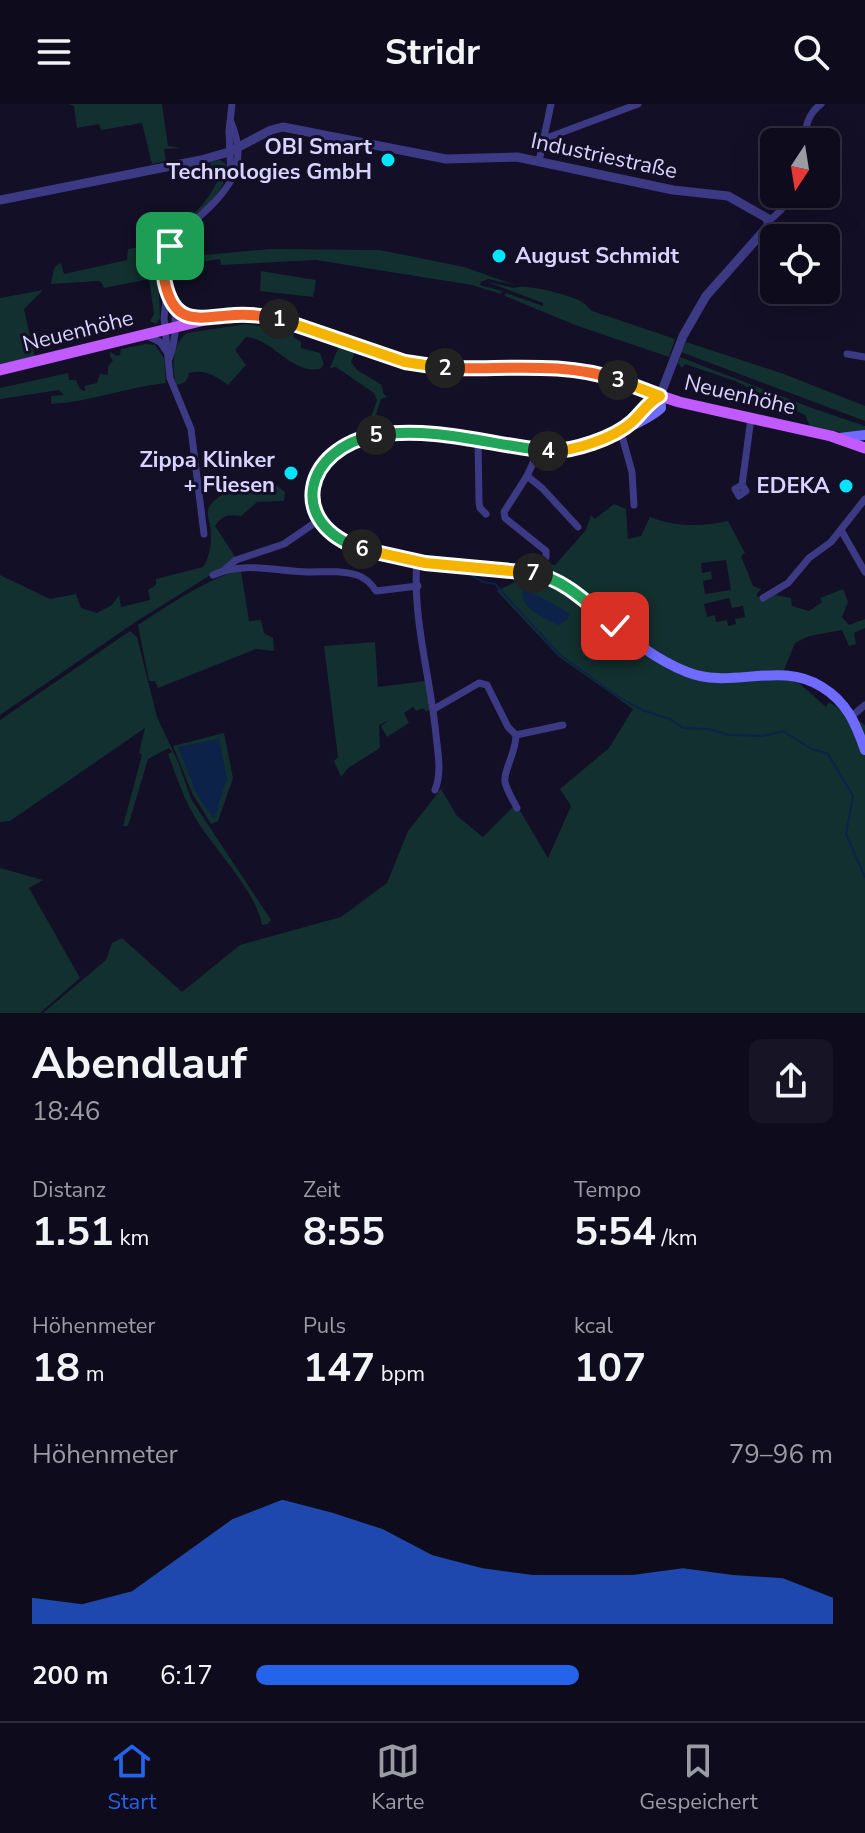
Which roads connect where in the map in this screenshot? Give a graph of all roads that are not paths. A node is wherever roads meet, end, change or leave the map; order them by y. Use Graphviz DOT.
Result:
graph roads {
  1 [pos="232,104"];
  2 [pos="551,104"];
  3 [pos="638,104"];
  4 [pos="816,105"];
  5 [pos="231,122"];
  6 [pos="805,128"];
  7 [pos="544,139"];
  8 [pos="240,147"];
  9 [pos="229,152"];
  10 [pos="539,161"];
  11 [pos="231,178"];
  12 [pos="0,200"];
  13 [pos="782,208"];
  14 [pos="769,221"];
  15 [pos="167,289"];
  16 [pos="172,305"];
  17 [pos="205,320"];
  18 [pos="170,329"];
  19 [pos="144,335"];
  20 [pos="847,354"];
  21 [pos="169,357"];
  22 [pos="865,357"];
  23 [pos="0,370"];
  24 [pos="660,396"];
  25 [pos="751,418"];
  26 [pos="626,426"];
  27 [pos="865,435"];
  28 [pos="836,438"];
  29 [pos="478,440"];
  30 [pos="865,448"];
  31 [pos="539,450"];
  32 [pos="527,476"];
  33 [pos="742,485"];
  34 [pos="865,499"];
  35 [pos="634,505"];
  36 [pos="486,514"];
  37 [pos="319,520"];
  38 [pos="578,527"];
  39 [pos="841,530"];
  40 [pos="204,534"];
  41 [pos="258,552"];
  42 [pos="546,557"];
  43 [pos="417,562"];
  44 [pos="257,566"];
  45 [pos="222,571"];
  46 [pos="865,572"];
  47 [pos="213,575"];
  48 [pos="418,586"];
  49 [pos="763,598"];
  50 [pos="865,705"];
  51 [pos="434,709"];
  52 [pos="852,716"];
  53 [pos="563,725"];
  54 [pos="516,735"];
  55 [pos="865,750"];
  56 [pos="435,790"];
  57 [pos="517,808"];
  1 -- 5 [label="street"];
  2 -- 7 [label="street"];
  3 -- 7 [label="street"];
  4 -- 6 [label="street"];
  5 -- 8 [label="street"];
  5 -- 9 [label="street"];
  7 -- 10 [label="street"];
  8 -- 9 [label="street, Industriestraße"];
  8 -- 10 [label="street, Industriestraße"];
  8 -- 11 [label="street"];
  9 -- 11 [label="street"];
  9 -- 12 [label="street, Industriestraße"];
  10 -- 14 [label="street, Industriestraße"];
  11 -- 15 [label="street"];
  13 -- 14 [label="street"];
  14 -- 24 [label="street"];
  15 -- 16 [label="street"];
  15 -- 18 [label="street"];
  16 -- 17 [label="street"];
  16 -- 18 [label="street"];
  17 -- 18 [label="main road, Neuenhöhe"];
  17 -- 24 [label="main road, Neuenhöhe"];
  18 -- 19 [label="main road, Neuenhöhe"];
  18 -- 21 [label="street"];
  19 -- 21 [label="street"];
  19 -- 23 [label="main road, Neuenhöhe"];
  20 -- 22 [label="street"];
  21 -- 40 [label="street"];
  24 -- 25 [label="main road, Neuenhöhe"];
  24 -- 26 [label="main road"];
  25 -- 28 [label="main road, Neuenhöhe"];
  25 -- 33 [label="street"];
  26 -- 31 [label="main road"];
  26 -- 35 [label="street"];
  27 -- 28 [label="main road"];
  28 -- 30 [label="main road, Neuenhöhe"];
  29 -- 31 [label="main road"];
  29 -- 36 [label="street"];
  29 -- 37 [label="main road"];
  31 -- 32 [label="street"];
  32 -- 38 [label="street"];
  32 -- 42 [label="street"];
  34 -- 39 [label="street"];
  37 -- 41 [label="street"];
  37 -- 43 [label="main road"];
  39 -- 46 [label="street"];
  39 -- 49 [label="street"];
  41 -- 44 [label="street"];
  41 -- 45 [label="street"];
  43 -- 48 [label="street"];
  43 -- 52 [label="main road"];
  44 -- 45 [label="street"];
  44 -- 48 [label="street"];
  45 -- 47 [label="street"];
  48 -- 51 [label="street"];
  50 -- 52 [label="street"];
  51 -- 54 [label="street"];
  51 -- 56 [label="street"];
  52 -- 55 [label="main road"];
  53 -- 54 [label="street"];
  54 -- 57 [label="street"];
}
